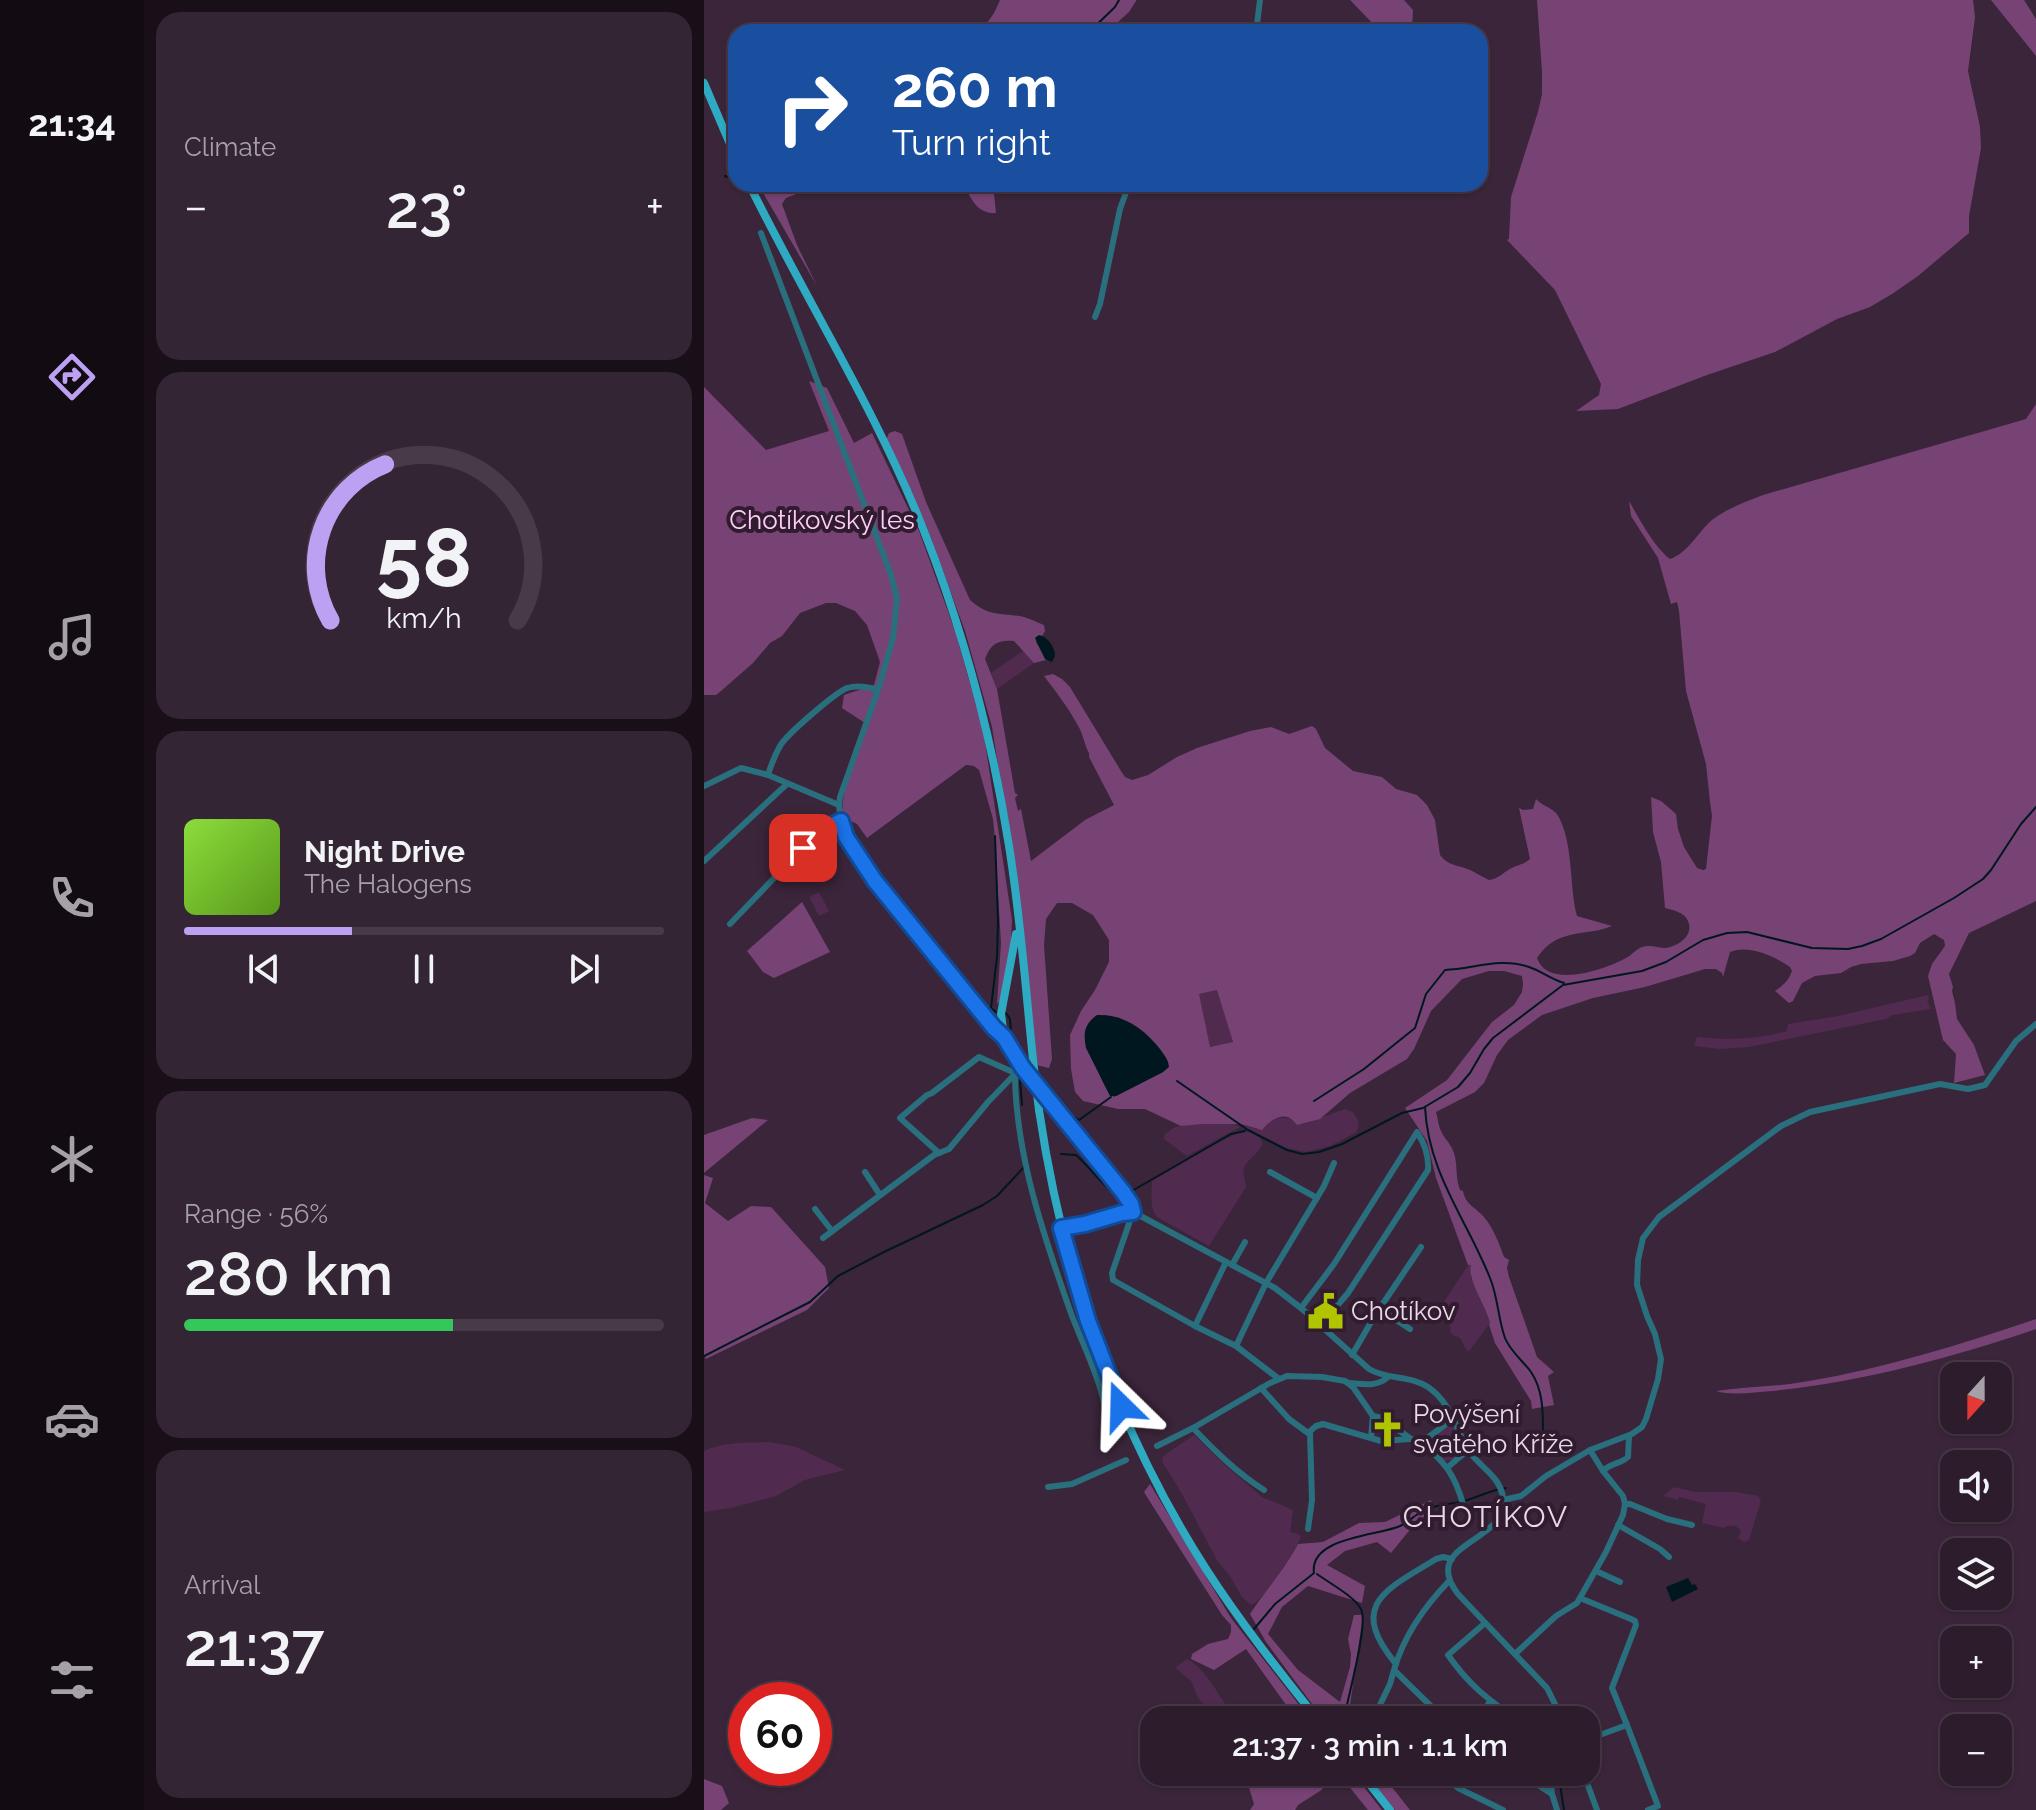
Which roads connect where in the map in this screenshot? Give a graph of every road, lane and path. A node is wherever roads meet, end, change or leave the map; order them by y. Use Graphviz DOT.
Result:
graph roads {
  1 [pos="1260,0"];
  2 [pos="1257,24"];
  3 [pos="704,83"];
  4 [pos="728,139"];
  5 [pos="753,192"];
  6 [pos="1126,192"];
  7 [pos="761,233"];
  8 [pos="1095,317"];
  9 [pos="878,690"];
  10 [pos="768,775"];
  11 [pos="787,784"];
  12 [pos="704,786"];
  13 [pos="839,805"];
  14 [pos="841,821"];
  15 [pos="704,861"];
  16 [pos="1017,913"];
  17 [pos="730,924"];
  18 [pos="2036,1024"];
  19 [pos="1004,1037"];
  20 [pos="1023,1068"];
  21 [pos="1015,1073"];
  22 [pos="939,1153"];
  23 [pos="1334,1163"];
  24 [pos="865,1172"];
  25 [pos="1270,1172"];
  26 [pos="880,1195"];
  27 [pos="1317,1198"];
  28 [pos="815,1209"];
  29 [pos="1133,1212"];
  30 [pos="1061,1228"];
  31 [pos="832,1231"];
  32 [pos="823,1238"];
  33 [pos="1245,1242"];
  34 [pos="1421,1247"];
  35 [pos="1229,1263"];
  36 [pos="1266,1283"];
  37 [pos="1301,1308"];
  38 [pos="1379,1309"];
  39 [pos="1195,1326"];
  40 [pos="1320,1326"];
  41 [pos="1410,1329"];
  42 [pos="1236,1346"];
  43 [pos="1352,1355"];
  44 [pos="1388,1377"];
  45 [pos="1279,1379"];
  46 [pos="1349,1383"];
  47 [pos="1261,1388"];
  48 [pos="1373,1416"];
  49 [pos="1454,1418"];
  50 [pos="1193,1428"];
  51 [pos="1310,1433"];
  52 [pos="1629,1436"];
  53 [pos="1108,1438"];
  54 [pos="1371,1438"];
  55 [pos="1411,1439"];
  56 [pos="1422,1442"];
  57 [pos="1157,1446"];
  58 [pos="1468,1450"];
  59 [pos="1590,1450"];
  60 [pos="1126,1460"];
  61 [pos="1448,1467"];
  62 [pos="1603,1471"];
  63 [pos="1048,1487"];
  64 [pos="1264,1490"];
  65 [pos="1501,1493"];
  66 [pos="1462,1502"];
  67 [pos="1625,1504"];
  68 [pos="1618,1525"];
  69 [pos="1692,1525"];
  70 [pos="1308,1529"];
  71 [pos="1669,1557"];
  72 [pos="1452,1559"];
  73 [pos="1596,1571"];
  74 [pos="1449,1581"];
  75 [pos="1620,1582"];
  76 [pos="1580,1598"];
  77 [pos="1485,1623"];
  78 [pos="1515,1654"];
  79 [pos="1395,1667"];
  80 [pos="1490,1701"];
  81 [pos="1307,1706"];
  82 [pos="1379,1706"];
  83 [pos="1432,1706"];
  84 [pos="1487,1706"];
  85 [pos="1497,1706"];
  86 [pos="1557,1706"];
  87 [pos="1627,1725"];
  88 [pos="1600,1735"];
  89 [pos="1371,1786"];
  90 [pos="1456,1786"];
  91 [pos="1540,1786"];
  92 [pos="1551,1786"];
  93 [pos="1588,1786"];
  94 [pos="1552,1794"];
  95 [pos="1390,1810"];
  96 [pos="1503,1810"];
  97 [pos="1557,1810"];
  98 [pos="1597,1810"];
  99 [pos="1648,1810"];
  1 -- 2 [label="street"];
  3 -- 4 [label="main road"];
  5 -- 16 [label="main road"];
  6 -- 8 [label="street"];
  7 -- 9 [label="street"];
  9 -- 10 [label="street"];
  9 -- 13 [label="street"];
  10 -- 11 [label="street"];
  10 -- 12 [label="street"];
  11 -- 13 [label="street"];
  11 -- 15 [label="street"];
  13 -- 14 [label="street"];
  14 -- 17 [label="street"];
  14 -- 19 [label="street"];
  16 -- 19 [label="main road"];
  16 -- 30 [label="main road, bridge"];
  18 -- 52 [label="street"];
  19 -- 20 [label="street"];
  20 -- 21 [label="street"];
  20 -- 29 [label="street"];
  21 -- 22 [label="street"];
  21 -- 22 [label="street"];
  21 -- 53 [label="street"];
  22 -- 26 [label="street"];
  23 -- 27 [label="street"];
  24 -- 26 [label="street"];
  25 -- 27 [label="street"];
  26 -- 31 [label="street"];
  27 -- 36 [label="street"];
  28 -- 31 [label="street"];
  29 -- 30 [label="main road"];
  29 -- 35 [label="street"];
  29 -- 39 [label="street"];
  30 -- 81 [label="main road"];
  31 -- 32 [label="street"];
  33 -- 35 [label="street"];
  34 -- 38 [label="street"];
  35 -- 36 [label="street"];
  35 -- 39 [label="street"];
  36 -- 37 [label="street"];
  36 -- 42 [label="street"];
  37 -- 40 [label="street"];
  37 -- 40 [label="street"];
  38 -- 41 [label="street"];
  38 -- 43 [label="street"];
  39 -- 42 [label="street"];
  40 -- 43 [label="street"];
  42 -- 45 [label="street"];
  43 -- 44 [label="street"];
  44 -- 46 [label="street"];
  44 -- 49 [label="street"];
  45 -- 46 [label="street"];
  45 -- 47 [label="street"];
  46 -- 48 [label="street"];
  47 -- 50 [label="street"];
  47 -- 51 [label="street"];
  48 -- 54 [label="street"];
  48 -- 55 [label="street"];
  49 -- 56 [label="street"];
  49 -- 58 [label="street"];
  50 -- 57 [label="street"];
  50 -- 64 [label="street"];
  51 -- 54 [label="street"];
  51 -- 70 [label="street"];
  52 -- 59 [label="street"];
  52 -- 62 [label="street"];
  54 -- 55 [label="street"];
  55 -- 56 [label="street"];
  56 -- 61 [label="street"];
  58 -- 61 [label="street"];
  58 -- 65 [label="street"];
  59 -- 62 [label="street"];
  59 -- 65 [label="street"];
  60 -- 63 [label="street"];
  61 -- 66 [label="street"];
  62 -- 67 [label="street"];
  65 -- 72 [label="street"];
  67 -- 68 [label="street"];
  67 -- 69 [label="street"];
  68 -- 71 [label="street"];
  68 -- 73 [label="street"];
  72 -- 74 [label="street"];
  72 -- 79 [label="street"];
  73 -- 75 [label="street"];
  73 -- 76 [label="street"];
  74 -- 77 [label="street"];
  74 -- 79 [label="street"];
  76 -- 78 [label="street"];
  76 -- 87 [label="street"];
  77 -- 78 [label="street"];
  77 -- 80 [label="street"];
  78 -- 86 [label="street"];
  79 -- 82 [label="street"];
  79 -- 83 [label="street"];
  80 -- 84 [label="street"];
  80 -- 85 [label="street"];
  87 -- 88 [label="street"];
  87 -- 99 [label="street"];
  89 -- 95 [label="main road"];
  90 -- 96 [label="street"];
  91 -- 94 [label="street"];
  92 -- 94 [label="street"];
  93 -- 98 [label="street"];
  94 -- 97 [label="street"];
}
